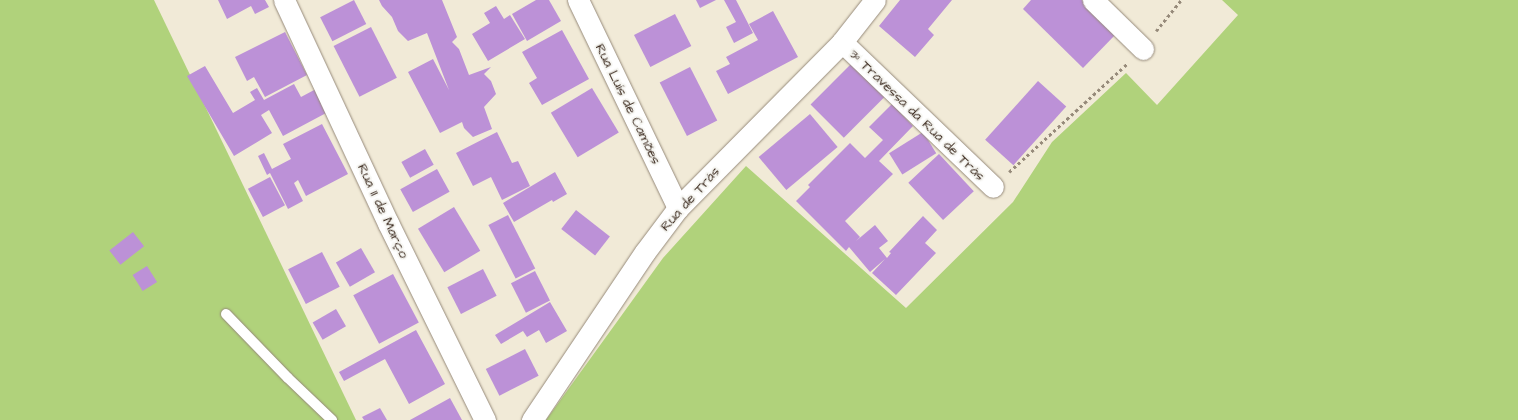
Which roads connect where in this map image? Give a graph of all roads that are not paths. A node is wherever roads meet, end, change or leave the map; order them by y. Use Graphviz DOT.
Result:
graph roads {
  1 [pos="284,0"];
  2 [pos="578,0"];
  3 [pos="875,0"];
  4 [pos="1093,0"];
  5 [pos="842,42"];
  6 [pos="1143,49"];
  7 [pos="993,187"];
  8 [pos="678,208"];
  9 [pos="226,314"];
  10 [pos="332,420"];
  11 [pos="485,420"];
  12 [pos="532,420"];
  1 -- 11 [label="street, Rua 11 de Março"];
  2 -- 8 [label="street, Rua Luís de Camões"];
  3 -- 5 [label="street, Rua de Trás"];
  4 -- 6 [label="street"];
  5 -- 7 [label="street, 3ª Travessa da Rua de Trás"];
  5 -- 8 [label="street, Rua de Trás"];
  8 -- 12 [label="street, Rua de Trás"];
  9 -- 10 [label="lane"];
}
